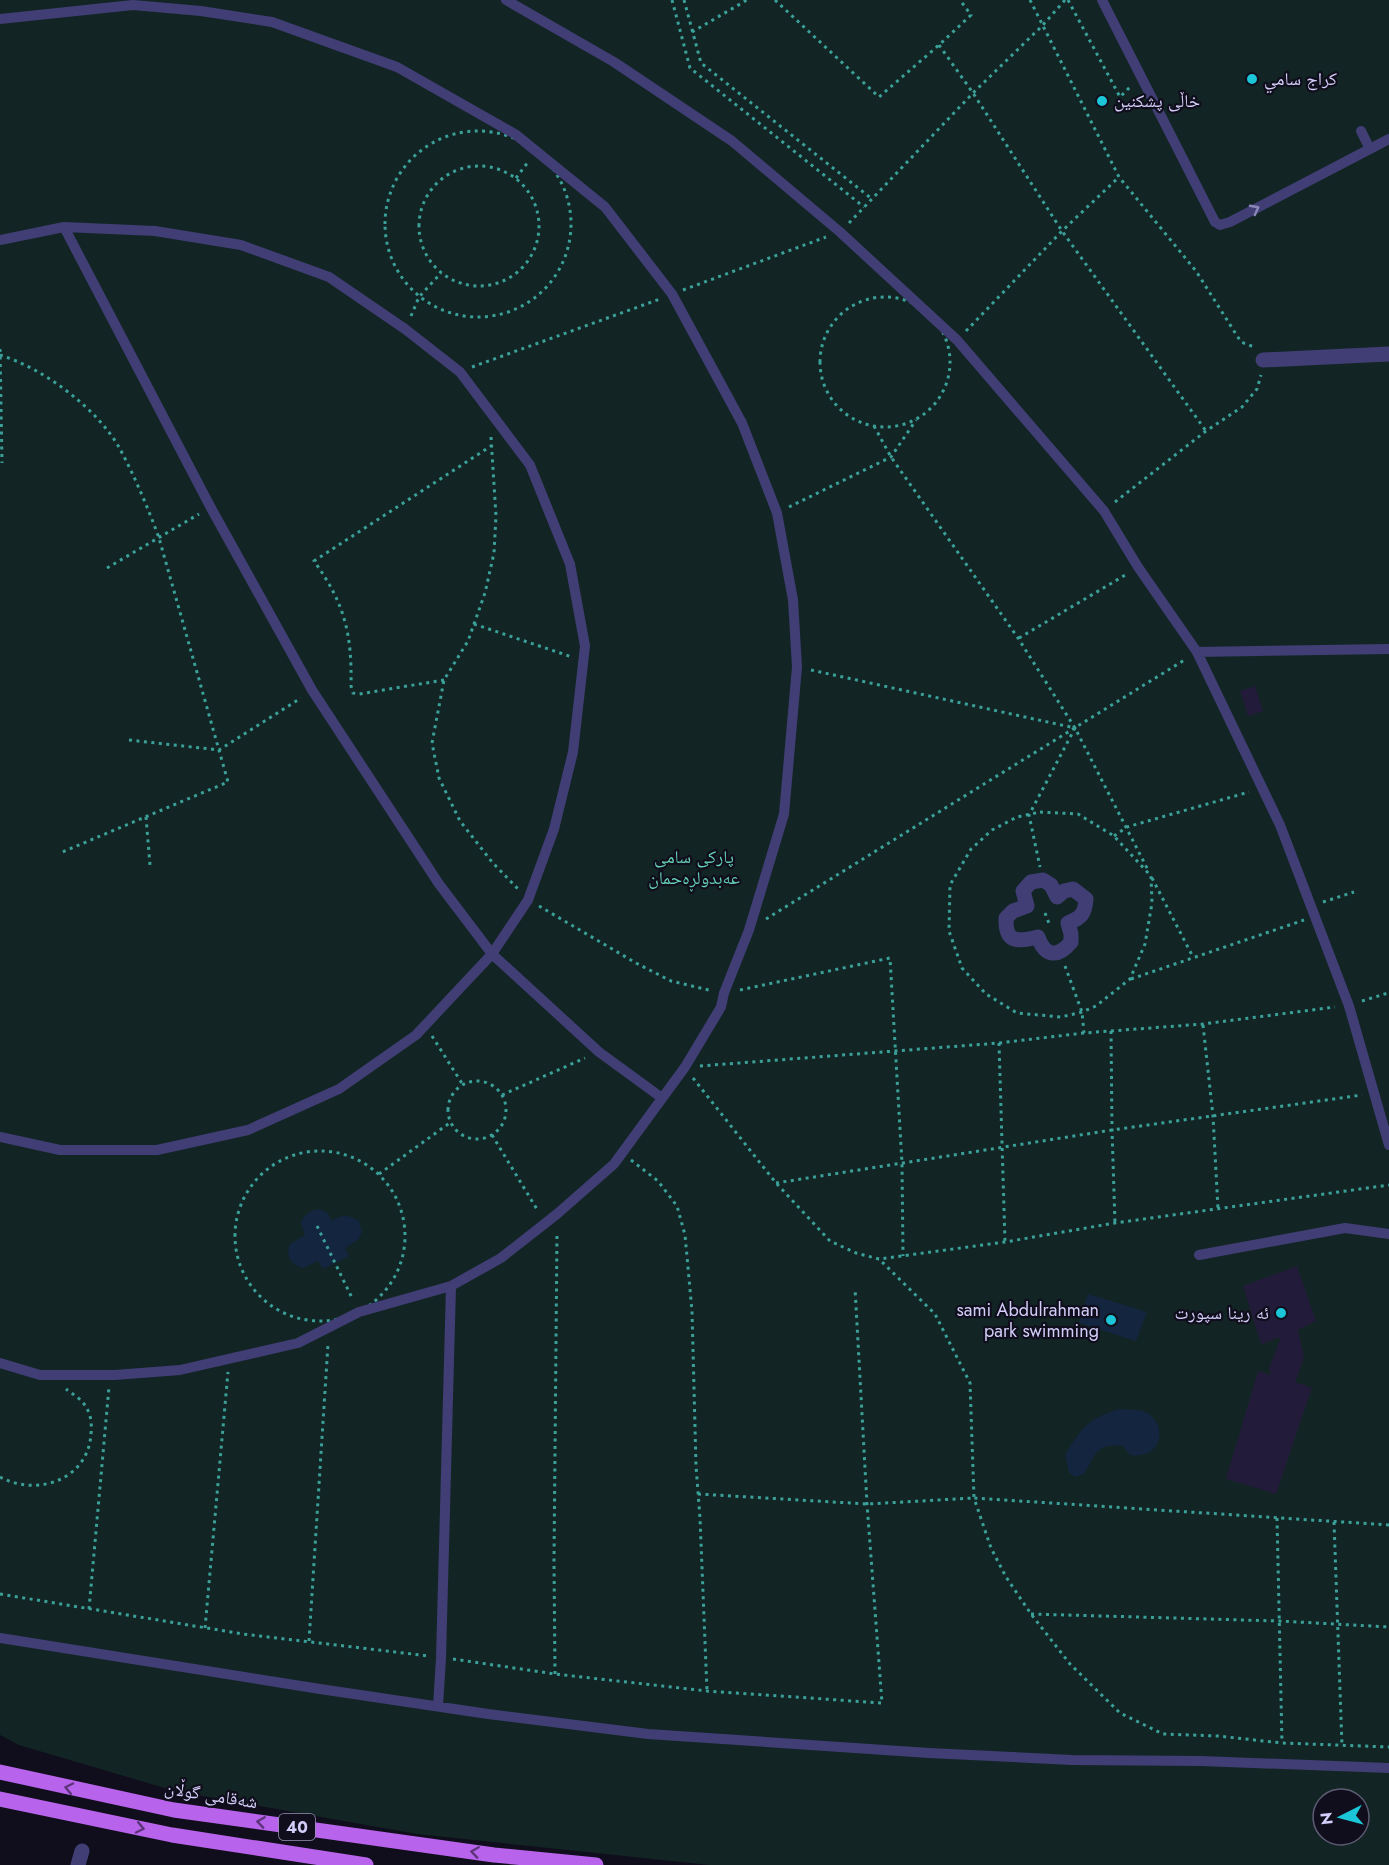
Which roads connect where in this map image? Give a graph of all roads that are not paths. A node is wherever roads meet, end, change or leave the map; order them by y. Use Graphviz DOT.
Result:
graph roads {
  1 [pos="506,0"];
  2 [pos="1102,0"];
  3 [pos="0,19"];
  4 [pos="1361,132"];
  5 [pos="1389,139"];
  6 [pos="1370,149"];
  7 [pos="64,227"];
  8 [pos="0,240"];
  9 [pos="1389,354"];
  10 [pos="1263,360"];
  11 [pos="1389,649"];
  12 [pos="1197,652"];
  13 [pos="1059,953"];
  14 [pos="492,954"];
  15 [pos="662,1098"];
  16 [pos="0,1137"];
  17 [pos="1389,1145"];
  18 [pos="1389,1233"];
  19 [pos="1199,1255"];
  20 [pos="451,1286"];
  21 [pos="0,1363"];
  22 [pos="0,1638"];
  23 [pos="438,1706"];
  24 [pos="1389,1768"];
  25 [pos="0,1772"];
  26 [pos="0,1799"];
  27 [pos="366,1865"];
  28 [pos="596,1865"];
  1 -- 12 [label="lane"];
  2 -- 6 [label="lane, one-way"];
  3 -- 15 [label="lane"];
  4 -- 6 [label="lane"];
  5 -- 6 [label="lane"];
  7 -- 8 [label="lane"];
  7 -- 14 [label="lane"];
  7 -- 14 [label="lane"];
  9 -- 10 [label="street"];
  11 -- 12 [label="lane"];
  12 -- 17 [label="lane"];
  13 -- 13 [label="street"];
  14 -- 15 [label="lane"];
  14 -- 16 [label="lane"];
  15 -- 20 [label="lane"];
  18 -- 19 [label="lane"];
  20 -- 21 [label="lane"];
  20 -- 23 [label="lane"];
  22 -- 23 [label="lane"];
  23 -- 24 [label="lane"];
  28 -- 25 [label="main road, شەقامی گوڵان / 40, one-way"];
  26 -- 27 [label="main road, 40, one-way"];
}
